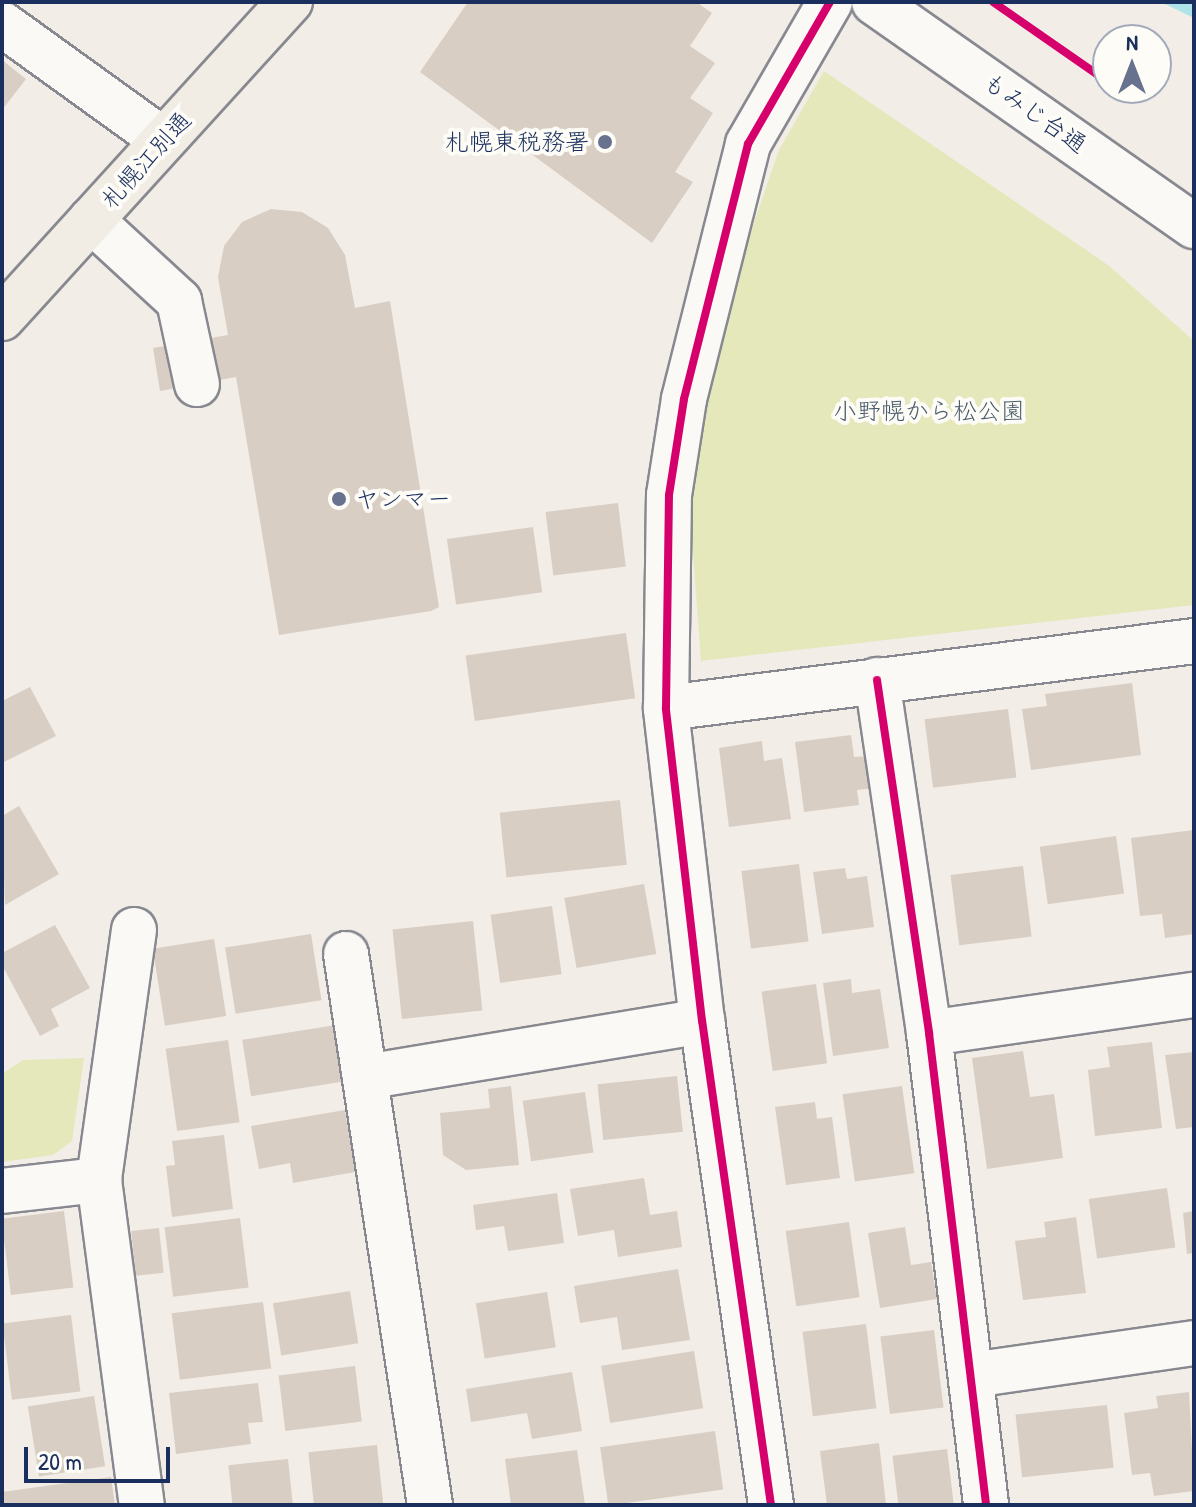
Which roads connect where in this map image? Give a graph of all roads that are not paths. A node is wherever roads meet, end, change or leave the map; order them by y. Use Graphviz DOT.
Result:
graph roads {
  1 [pos="290,2"];
  2 [pos="830,2"];
  3 [pos="874,2"];
  4 [pos="2,24"];
  5 [pos="163,140"];
  6 [pos="91,220"];
  7 [pos="1194,226"];
  8 [pos="2,318"];
  9 [pos="197,384"];
  10 [pos="1194,641"];
  11 [pos="877,680"];
  12 [pos="666,708"];
  13 [pos="134,930"];
  14 [pos="346,954"];
  15 [pos="1194,995"];
  16 [pos="702,1021"];
  17 [pos="929,1033"];
  18 [pos="365,1077"];
  19 [pos="99,1180"];
  20 [pos="2,1191"];
  21 [pos="1194,1343"];
  22 [pos="972,1375"];
  23 [pos="142,1505"];
  24 [pos="430,1505"];
  25 [pos="771,1505"];
  26 [pos="986,1505"];
  1 -- 5 [label="highway, 札幌江別通"];
  2 -- 12 [label="street"];
  3 -- 7 [label="street, もみじ台通"];
  4 -- 5 [label="street"];
  5 -- 6 [label="highway, 札幌江別通"];
  6 -- 8 [label="highway, 札幌江別通"];
  6 -- 9 [label="street"];
  10 -- 11 [label="street"];
  11 -- 12 [label="street"];
  11 -- 17 [label="street"];
  12 -- 16 [label="street"];
  13 -- 19 [label="street"];
  14 -- 18 [label="street"];
  15 -- 17 [label="street"];
  16 -- 18 [label="street"];
  16 -- 25 [label="street"];
  17 -- 22 [label="street"];
  18 -- 24 [label="street"];
  19 -- 20 [label="street"];
  19 -- 23 [label="street"];
  21 -- 22 [label="street"];
  22 -- 26 [label="street"];
}
